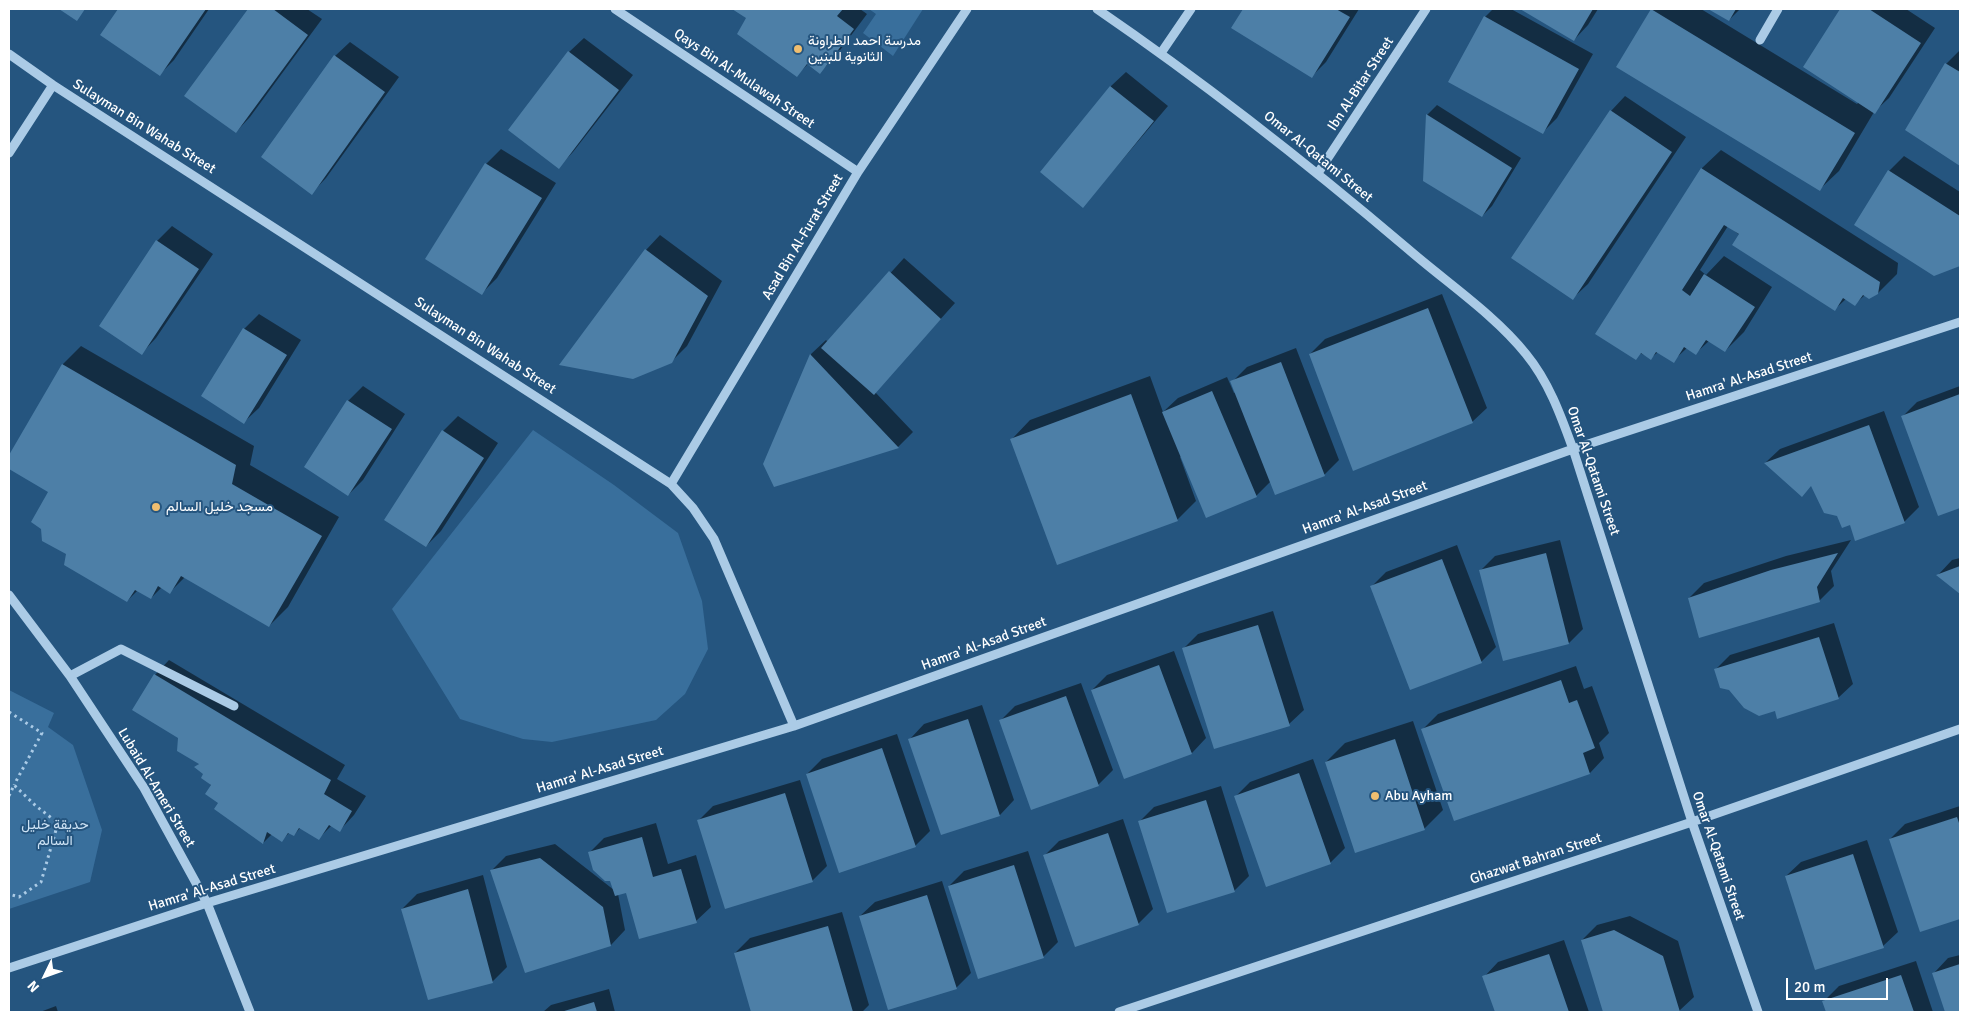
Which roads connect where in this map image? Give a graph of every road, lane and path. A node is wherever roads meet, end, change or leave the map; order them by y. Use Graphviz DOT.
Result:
graph roads {
  1 [pos="615,9"];
  2 [pos="967,9"];
  3 [pos="1097,9"];
  4 [pos="1191,9"];
  5 [pos="1426,9"];
  6 [pos="1778,9"];
  7 [pos="1760,40"];
  8 [pos="1161,53"];
  9 [pos="9,54"];
  10 [pos="53,85"];
  11 [pos="9,153"];
  12 [pos="858,172"];
  13 [pos="1318,173"];
  14 [pos="1960,322"];
  15 [pos="1573,449"];
  16 [pos="671,484"];
  17 [pos="9,595"];
  18 [pos="70,676"];
  19 [pos="234,706"];
  20 [pos="9,712"];
  21 [pos="794,726"];
  22 [pos="1960,730"];
  23 [pos="14,785"];
  24 [pos="9,796"];
  25 [pos="1692,822"];
  26 [pos="9,894"];
  27 [pos="207,903"];
  28 [pos="9,968"];
  29 [pos="250,1012"];
  30 [pos="1119,1012"];
  31 [pos="1758,1012"];
  1 -- 12 [label="street, Qays Bin Al-Mulawah Street"];
  2 -- 12 [label="street, Asad Bin Al-Furat Street"];
  3 -- 8 [label="street, Omar Al-Qatami Street"];
  4 -- 8 [label="street"];
  5 -- 13 [label="street, Ibn Al-Bitar Street"];
  6 -- 7 [label="street"];
  8 -- 13 [label="street, Omar Al-Qatami Street"];
  9 -- 10 [label="street, Sulayman Bin Wahab Street"];
  10 -- 11 [label="street, Sulayman Bin Wahab Street"];
  10 -- 16 [label="street, Sulayman Bin Wahab Street"];
  12 -- 16 [label="street, Asad Bin Al-Furat Street"];
  13 -- 15 [label="street, Omar Al-Qatami Street"];
  14 -- 15 [label="street, Hamra' Al-Asad Street"];
  15 -- 21 [label="street, Hamra' Al-Asad Street"];
  15 -- 25 [label="street, Omar Al-Qatami Street"];
  16 -- 21 [label="street, Sulayman Bin Wahab Street"];
  17 -- 18 [label="street, Lubaid Al-Ameri Street"];
  18 -- 19 [label="street"];
  18 -- 27 [label="street, Lubaid Al-Ameri Street"];
  20 -- 23 [label="path"];
  21 -- 27 [label="street, Hamra' Al-Asad Street"];
  22 -- 25 [label="street, Ghazwat Bahran Street"];
  23 -- 24 [label="path"];
  23 -- 26 [label="path"];
  25 -- 30 [label="street, Ghazwat Bahran Street"];
  25 -- 31 [label="street, Omar Al-Qatami Street"];
  27 -- 28 [label="street, Hamra' Al-Asad Street"];
  27 -- 29 [label="street, Lubaid Al-Ameri Street"];
}
